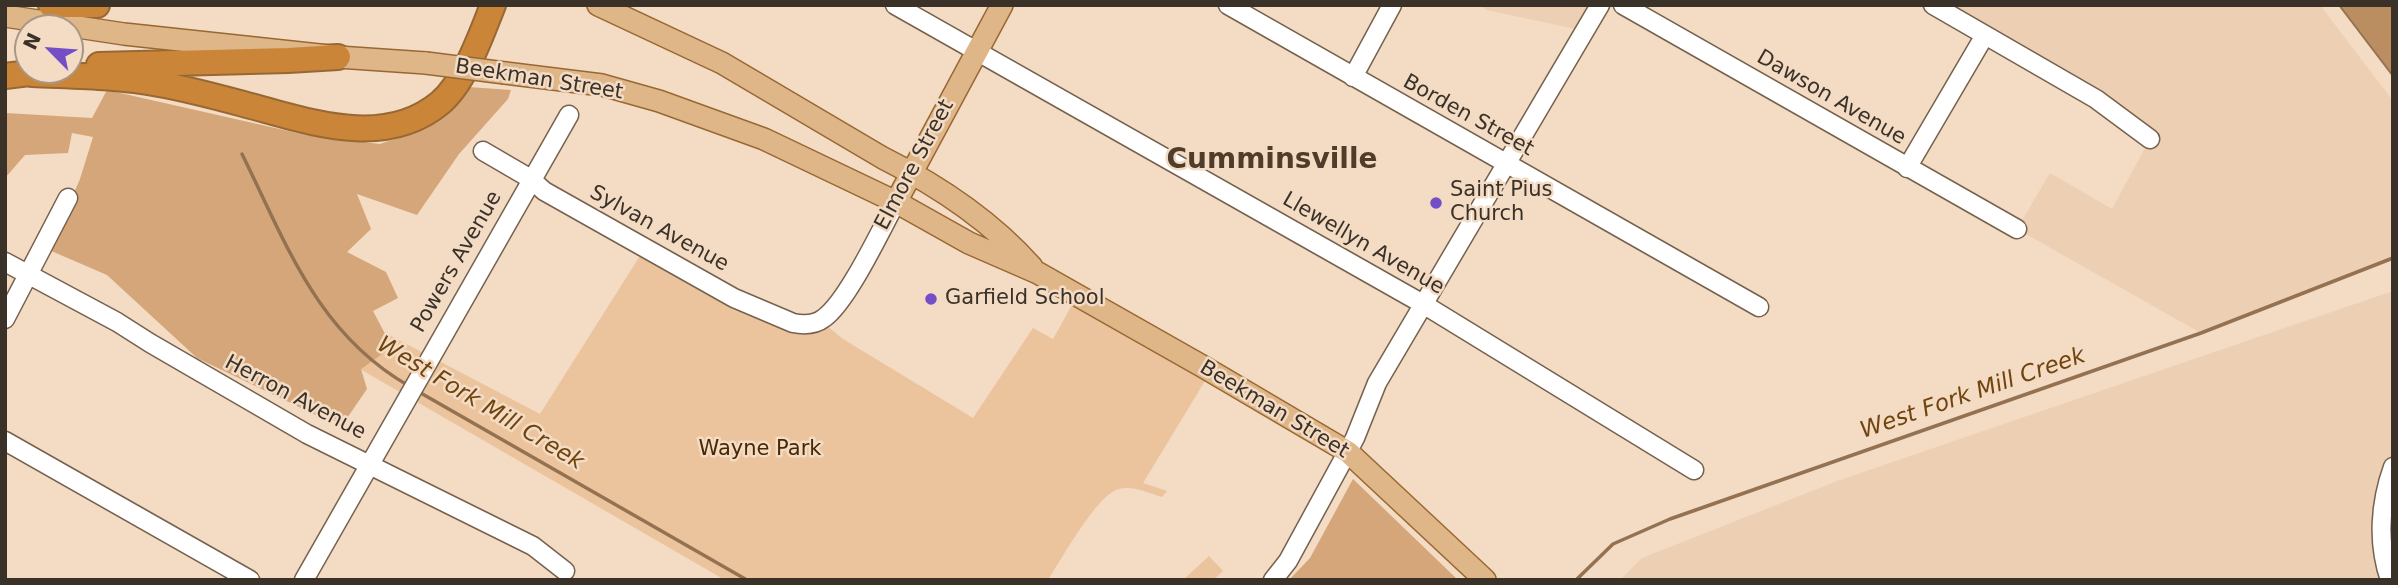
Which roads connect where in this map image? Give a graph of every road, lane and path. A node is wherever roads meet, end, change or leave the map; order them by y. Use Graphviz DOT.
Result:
graph roads {
  1 [pos="51,5"];
  2 [pos="97,5"];
  3 [pos="493,5"];
  4 [pos="598,5"];
  5 [pos="895,5"];
  6 [pos="1002,5"];
  7 [pos="1228,5"];
  8 [pos="1392,5"];
  9 [pos="1600,5"];
  10 [pos="1623,5"];
  11 [pos="1933,5"];
  12 [pos="5,16"];
  13 [pos="1985,35"];
  14 [pos="976,51"];
  15 [pos="338,57"];
  16 [pos="84,66"];
  17 [pos="84,76"];
  18 [pos="1353,77"];
  19 [pos="569,114"];
  20 [pos="2150,139"];
  21 [pos="483,151"];
  22 [pos="1508,164"];
  23 [pos="1907,168"];
  24 [pos="911,172"];
  25 [pos="531,179"];
  26 [pos="68,198"];
  27 [pos="896,202"];
  28 [pos="2017,229"];
  29 [pos="5,262"];
  30 [pos="1038,273"];
  31 [pos="29,275"];
  32 [pos="1423,303"];
  33 [pos="1759,306"];
  34 [pos="5,319"];
  35 [pos="821,321"];
  36 [pos="5,441"];
  37 [pos="1348,452"];
  38 [pos="370,464"];
  39 [pos="2393,467"];
  40 [pos="1694,470"];
  41 [pos="565,571"];
  42 [pos="250,580"];
  43 [pos="304,580"];
  44 [pos="1273,580"];
  45 [pos="1485,580"];
  46 [pos="2390,580"];
  1 -- 2 [label="highway"];
  3 -- 17 [label="highway"];
  4 -- 24 [label="main road, Beekman Street"];
  5 -- 14 [label="street, Llewellyn Avenue"];
  6 -- 14 [label="main road, Elmore Street"];
  7 -- 18 [label="street, Borden Street"];
  8 -- 18 [label="street"];
  9 -- 22 [label="street"];
  10 -- 23 [label="street, Dawson Avenue"];
  11 -- 13 [label="street"];
  12 -- 15 [label="main road, Beekman Street"];
  13 -- 20 [label="street"];
  13 -- 23 [label="street"];
  14 -- 24 [label="main road, Elmore Street"];
  14 -- 32 [label="street, Llewellyn Avenue"];
  15 -- 16 [label="highway"];
  15 -- 27 [label="main road, Beekman Street, bridge"];
  18 -- 22 [label="street, Borden Street"];
  19 -- 25 [label="street, Powers Avenue"];
  21 -- 25 [label="street, Sylvan Avenue"];
  22 -- 32 [label="street"];
  22 -- 33 [label="street, Borden Street"];
  23 -- 28 [label="street, Dawson Avenue"];
  24 -- 27 [label="main road, Elmore Street"];
  24 -- 30 [label="main road, Beekman Street"];
  25 -- 35 [label="street, Sylvan Avenue"];
  25 -- 38 [label="street, Powers Avenue"];
  26 -- 31 [label="street"];
  27 -- 30 [label="main road, Beekman Street"];
  27 -- 35 [label="street, Elmore Street"];
  29 -- 31 [label="street, Herron Avenue"];
  30 -- 37 [label="main road, Beekman Street"];
  31 -- 34 [label="street"];
  31 -- 38 [label="street, Herron Avenue"];
  32 -- 37 [label="street"];
  32 -- 40 [label="street, Llewellyn Avenue"];
  36 -- 42 [label="street"];
  37 -- 44 [label="street"];
  37 -- 45 [label="main road, Beekman Street"];
  38 -- 41 [label="street, Herron Avenue"];
  38 -- 43 [label="street, Powers Avenue"];
  39 -- 46 [label="street"];
}
